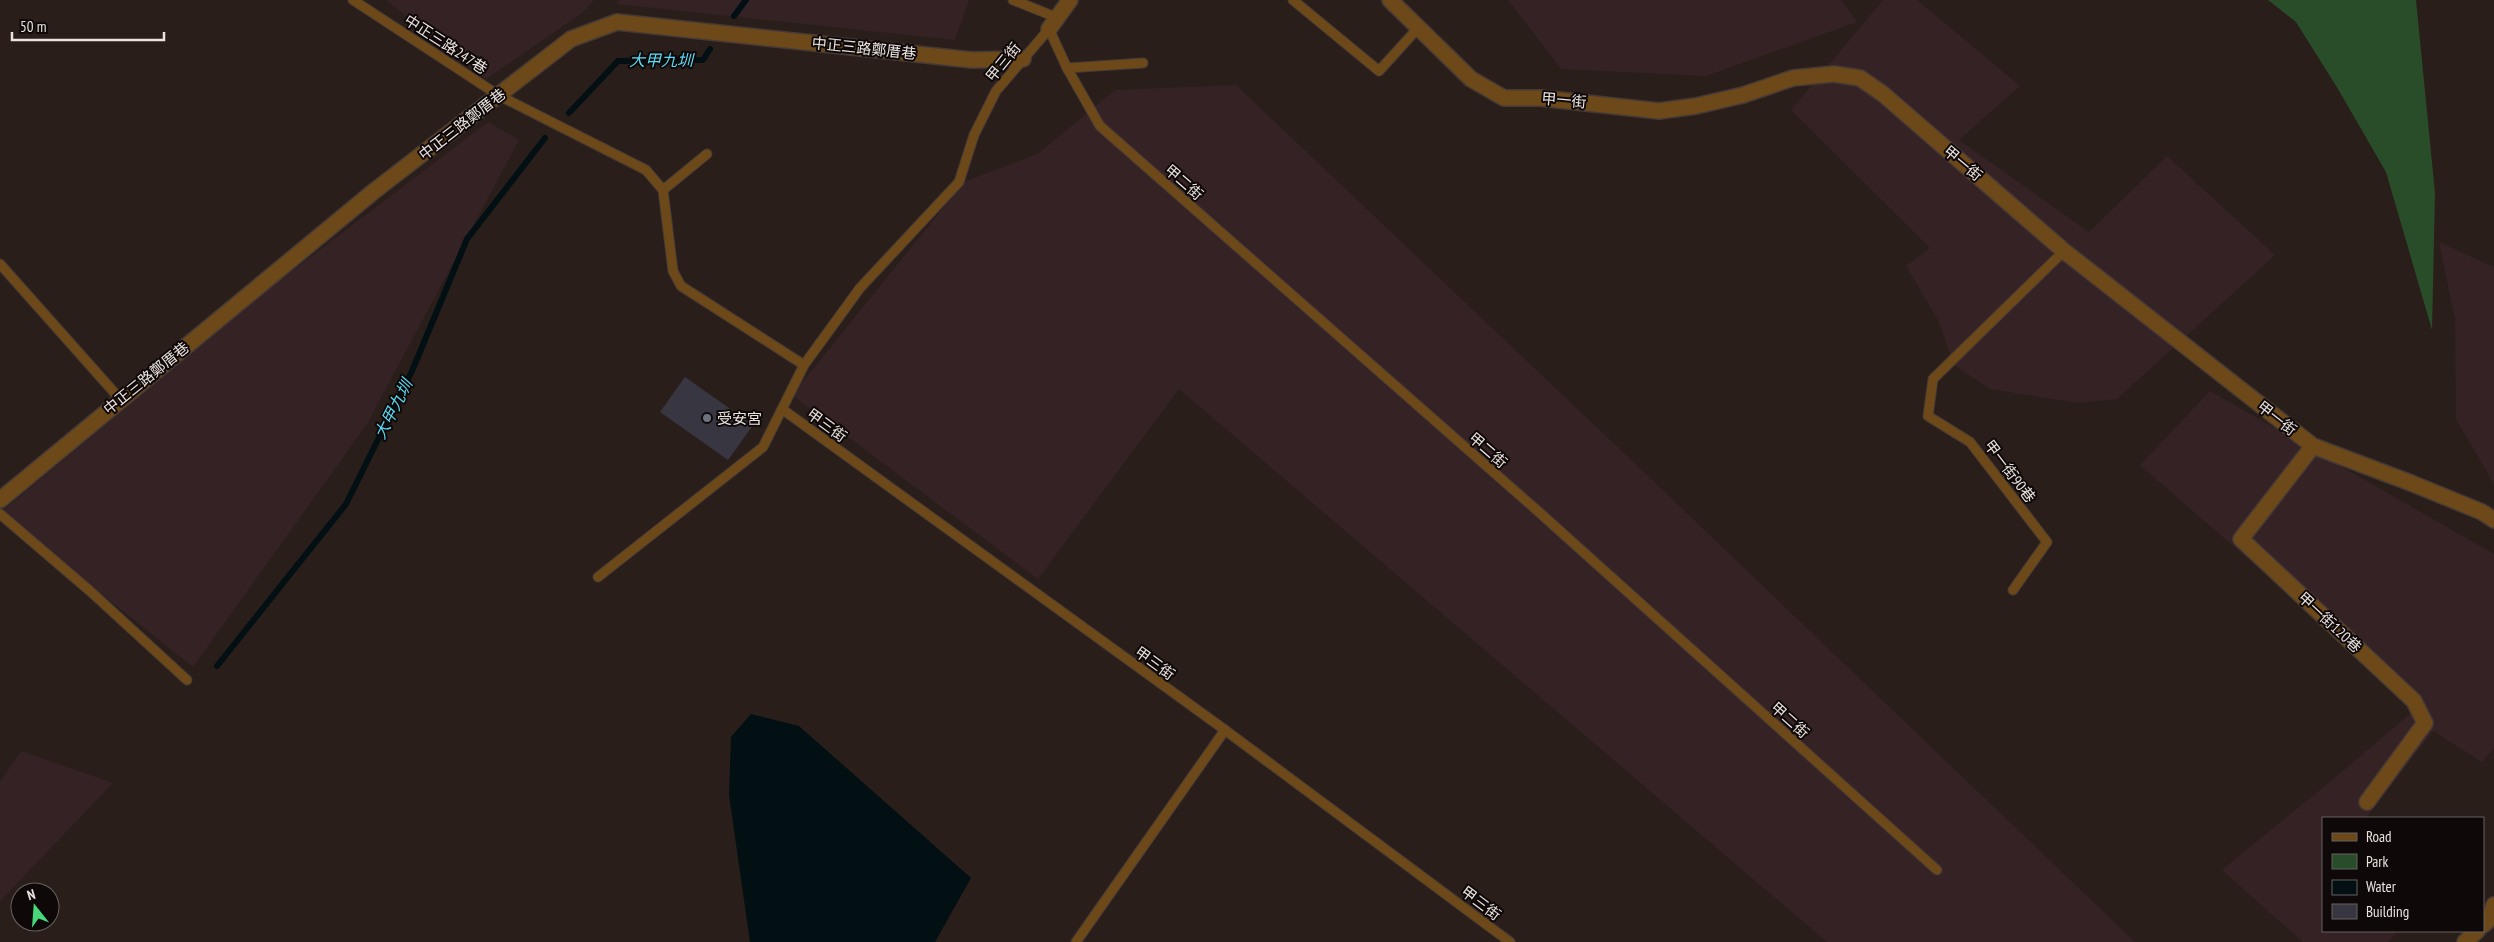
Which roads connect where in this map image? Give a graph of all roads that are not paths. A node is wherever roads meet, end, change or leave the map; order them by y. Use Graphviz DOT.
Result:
graph roads {
  1 [pos="353,0"];
  2 [pos="1013,0"];
  3 [pos="1070,0"];
  4 [pos="1293,0"];
  5 [pos="1390,0"];
  6 [pos="1053,23"];
  7 [pos="1420,27"];
  8 [pos="1023,59"];
  9 [pos="1143,63"];
  10 [pos="1067,68"];
  11 [pos="498,96"];
  12 [pos="707,154"];
  13 [pos="663,190"];
  14 [pos="2064,251"];
  15 [pos="0,264"];
  16 [pos="804,365"];
  17 [pos="120,399"];
  18 [pos="782,408"];
  19 [pos="2313,446"];
  20 [pos="0,500"];
  21 [pos="0,514"];
  22 [pos="2494,520"];
  23 [pos="598,577"];
  24 [pos="2013,590"];
  25 [pos="187,680"];
  26 [pos="1224,730"];
  27 [pos="2367,802"];
  28 [pos="1937,870"];
  29 [pos="2494,905"];
  30 [pos="2484,924"];
  31 [pos="2476,932"];
  32 [pos="1076,942"];
  33 [pos="1510,942"];
  34 [pos="2465,942"];
  1 -- 11 [label="lane, 中正三路247巷"];
  2 -- 6 [label="lane"];
  3 -- 6 [label="street"];
  4 -- 7 [label="lane"];
  5 -- 7 [label="street, 甲一街"];
  6 -- 8 [label="lane, 甲三街"];
  6 -- 10 [label="lane, 甲二街"];
  7 -- 14 [label="street, 甲一街"];
  8 -- 11 [label="street, 中正三路鄭厝巷"];
  8 -- 16 [label="lane, 甲三街"];
  9 -- 10 [label="lane"];
  10 -- 28 [label="lane, 甲二街"];
  11 -- 13 [label="lane, 中正三路247巷"];
  11 -- 17 [label="street, 中正三路鄭厝巷"];
  12 -- 13 [label="lane"];
  13 -- 16 [label="lane"];
  14 -- 19 [label="street, 甲一街"];
  14 -- 24 [label="lane, 甲一街90巷"];
  15 -- 17 [label="lane"];
  16 -- 18 [label="lane, 甲三街"];
  17 -- 20 [label="street, 中正三路鄭厝巷"];
  18 -- 23 [label="lane, 甲三街"];
  18 -- 26 [label="lane, 甲三街"];
  19 -- 22 [label="street, 甲一街"];
  19 -- 27 [label="street, 甲一街120巷"];
  21 -- 25 [label="lane"];
  26 -- 32 [label="lane"];
  26 -- 33 [label="lane, 甲三街"];
  29 -- 30 [label="street"];
  31 -- 34 [label="street"];
}
